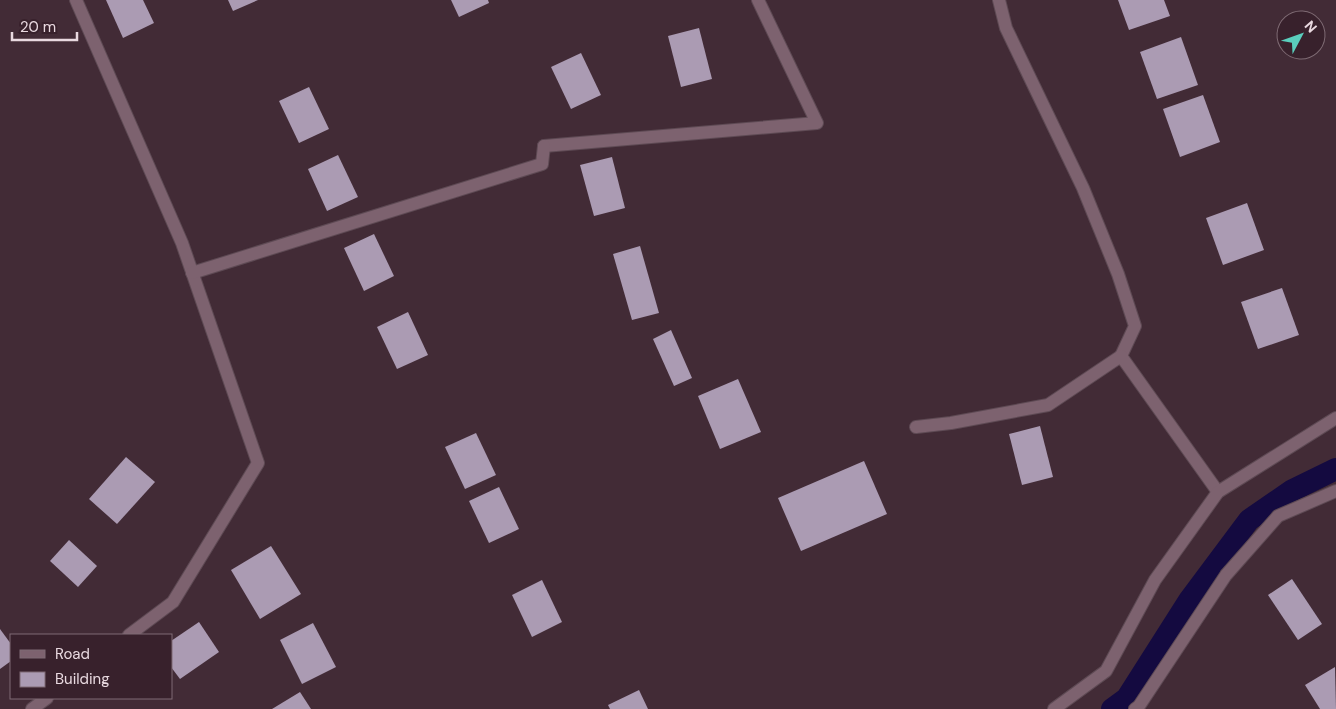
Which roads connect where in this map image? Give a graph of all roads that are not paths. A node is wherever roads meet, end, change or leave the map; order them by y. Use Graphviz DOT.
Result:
graph roads {
  1 [pos="76,0"];
  2 [pos="758,0"];
  3 [pos="999,0"];
  4 [pos="192,273"];
  5 [pos="1121,356"];
  6 [pos="1336,418"];
  7 [pos="916,427"];
  8 [pos="1336,491"];
  9 [pos="1218,492"];
  10 [pos="130,634"];
  11 [pos="46,699"];
  12 [pos="32,709"];
  13 [pos="1054,709"];
  14 [pos="1135,709"];
  1 -- 4 [label="street"];
  2 -- 4 [label="street"];
  3 -- 5 [label="street"];
  4 -- 10 [label="street"];
  5 -- 7 [label="street"];
  5 -- 9 [label="street"];
  6 -- 9 [label="street"];
  8 -- 14 [label="street"];
  9 -- 13 [label="street"];
  11 -- 12 [label="street"];
}
